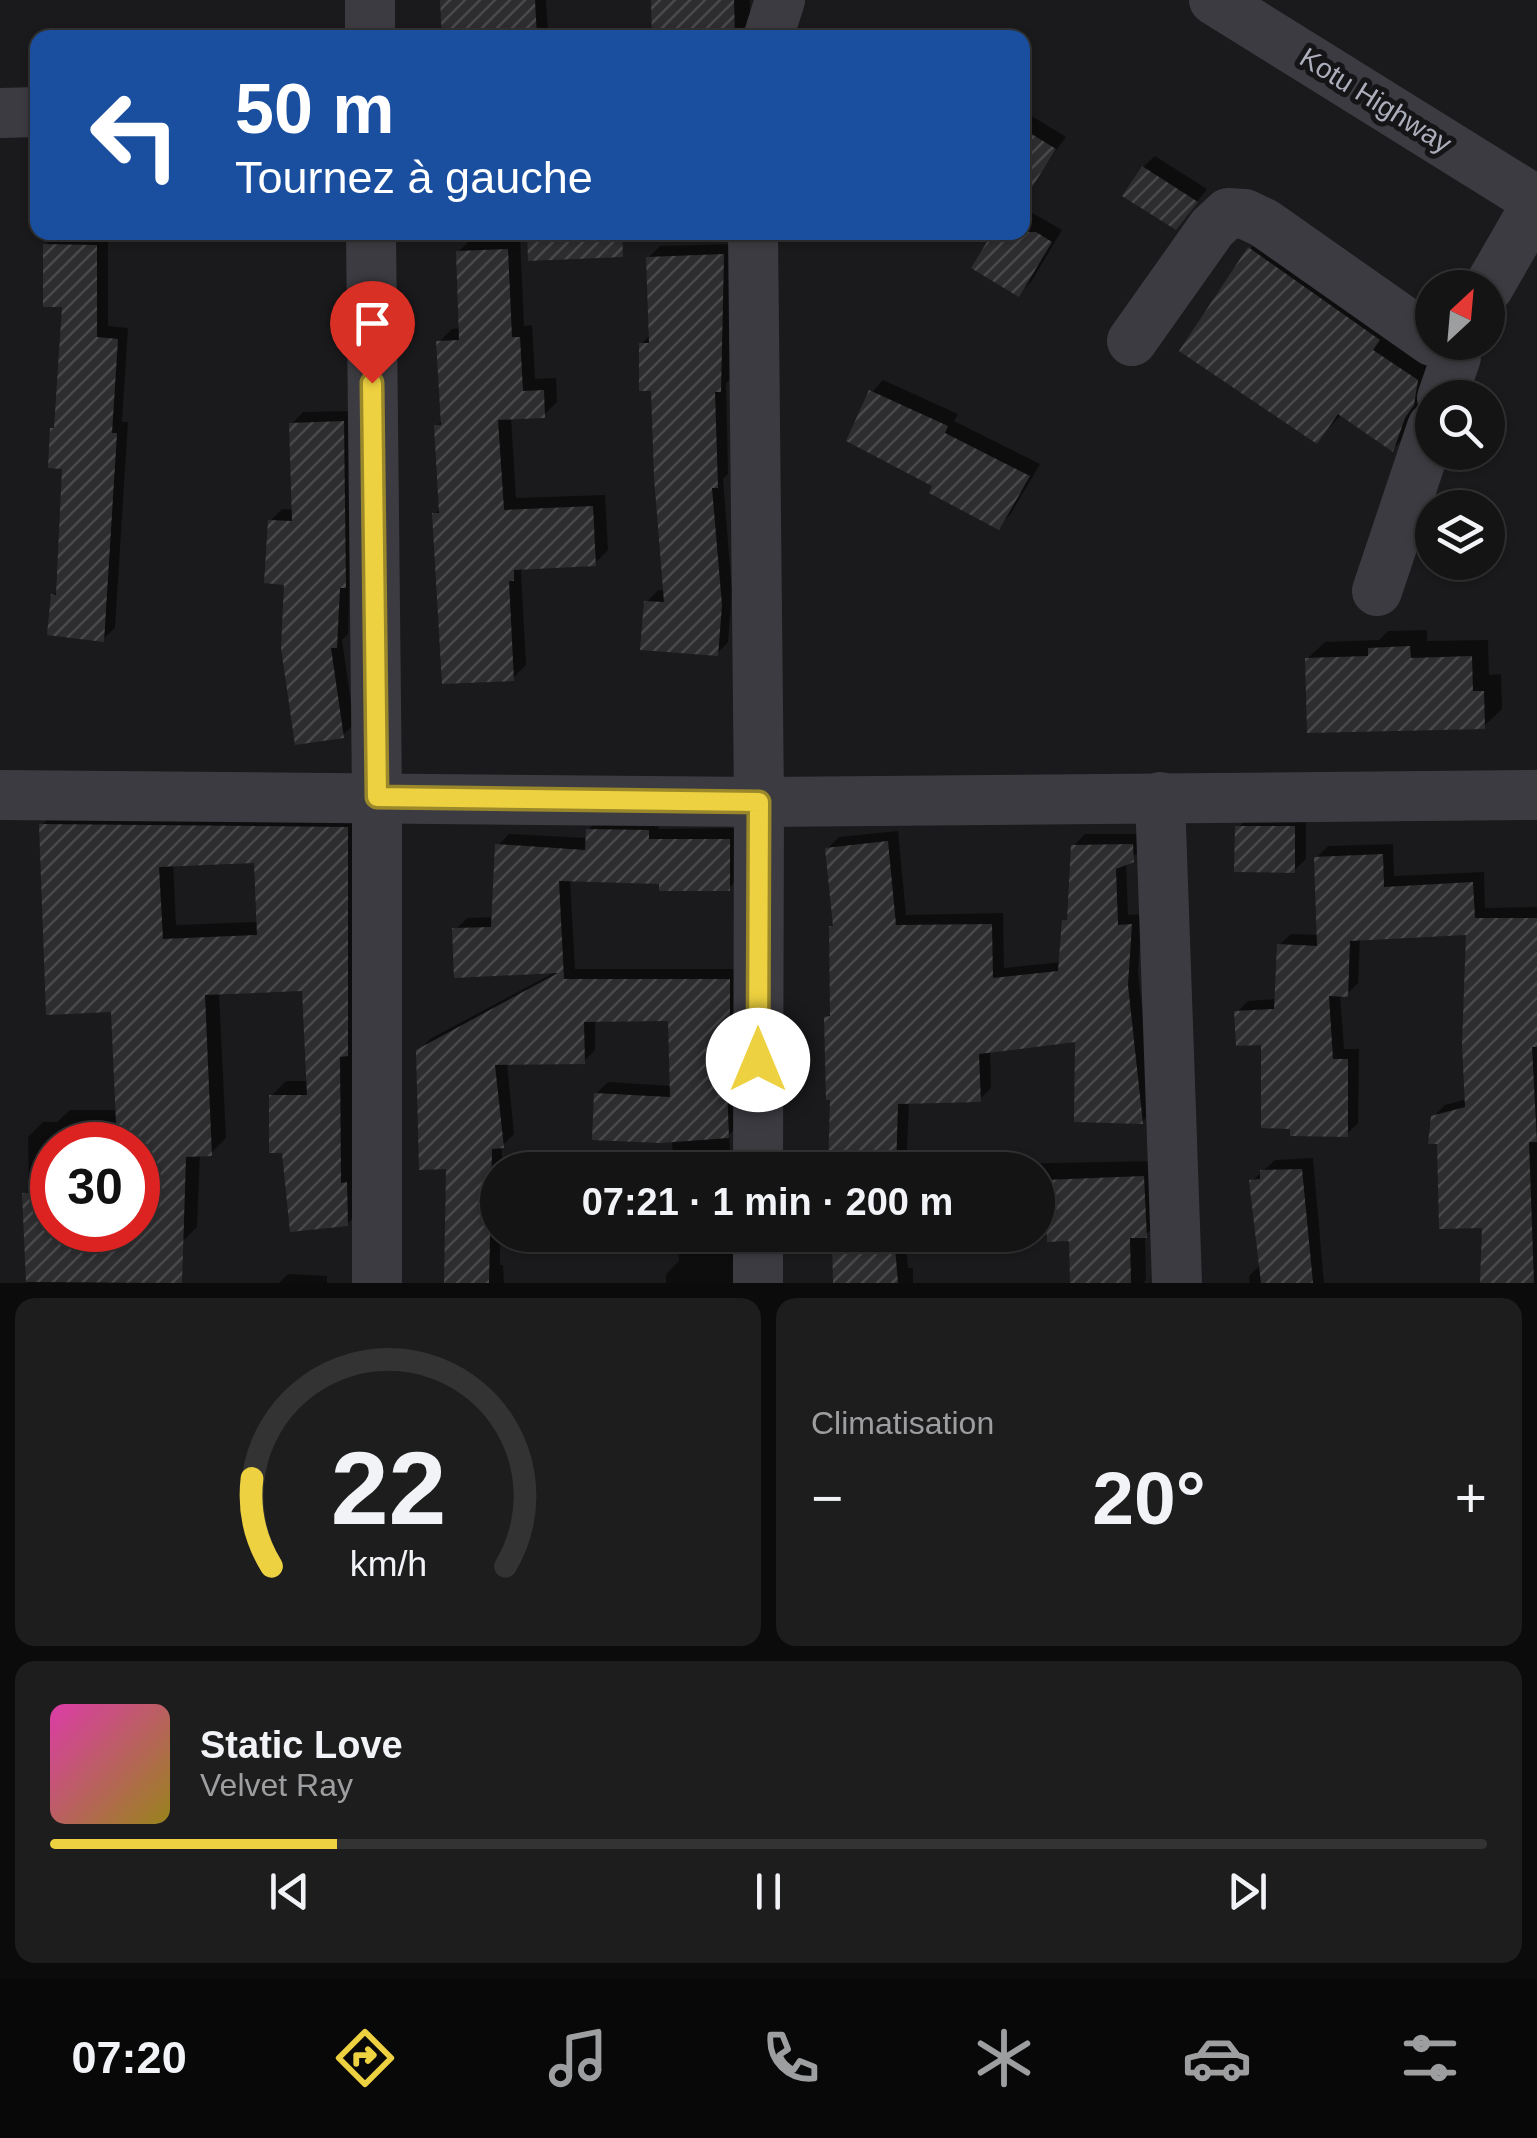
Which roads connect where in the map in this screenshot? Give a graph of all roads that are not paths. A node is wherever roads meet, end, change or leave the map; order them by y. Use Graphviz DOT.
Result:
graph roads {
  1 [pos="370,0"];
  2 [pos="780,0"];
  3 [pos="1214,0"];
  4 [pos="370,30"];
  5 [pos="771,30"];
  6 [pos="30,112"];
  7 [pos="0,113"];
  8 [pos="1537,202"];
  9 [pos="371,240"];
  10 [pos="753,240"];
  11 [pos="1498,270"];
  12 [pos="1415,334"];
  13 [pos="1132,341"];
  14 [pos="1417,470"];
  15 [pos="1376,591"];
  16 [pos="0,795"];
  17 [pos="1537,796"];
  18 [pos="377,797"];
  19 [pos="1160,798"];
  20 [pos="759,802"];
  21 [pos="758,1152"];
  22 [pos="758,1252"];
  23 [pos="376,1283"];
  24 [pos="758,1283"];
  25 [pos="1177,1283"];
  1 -- 4 [label="street"];
  2 -- 5 [label="street"];
  3 -- 8 [label="street, Kotu Highway"];
  6 -- 7 [label="street"];
  8 -- 11 [label="street"];
  9 -- 18 [label="street"];
  10 -- 20 [label="street"];
  12 -- 13 [label="street"];
  14 -- 15 [label="street"];
  16 -- 18 [label="street"];
  17 -- 19 [label="street"];
  18 -- 20 [label="street"];
  18 -- 23 [label="street"];
  19 -- 20 [label="street"];
  19 -- 25 [label="street"];
  20 -- 21 [label="street"];
  22 -- 24 [label="street"];
}
